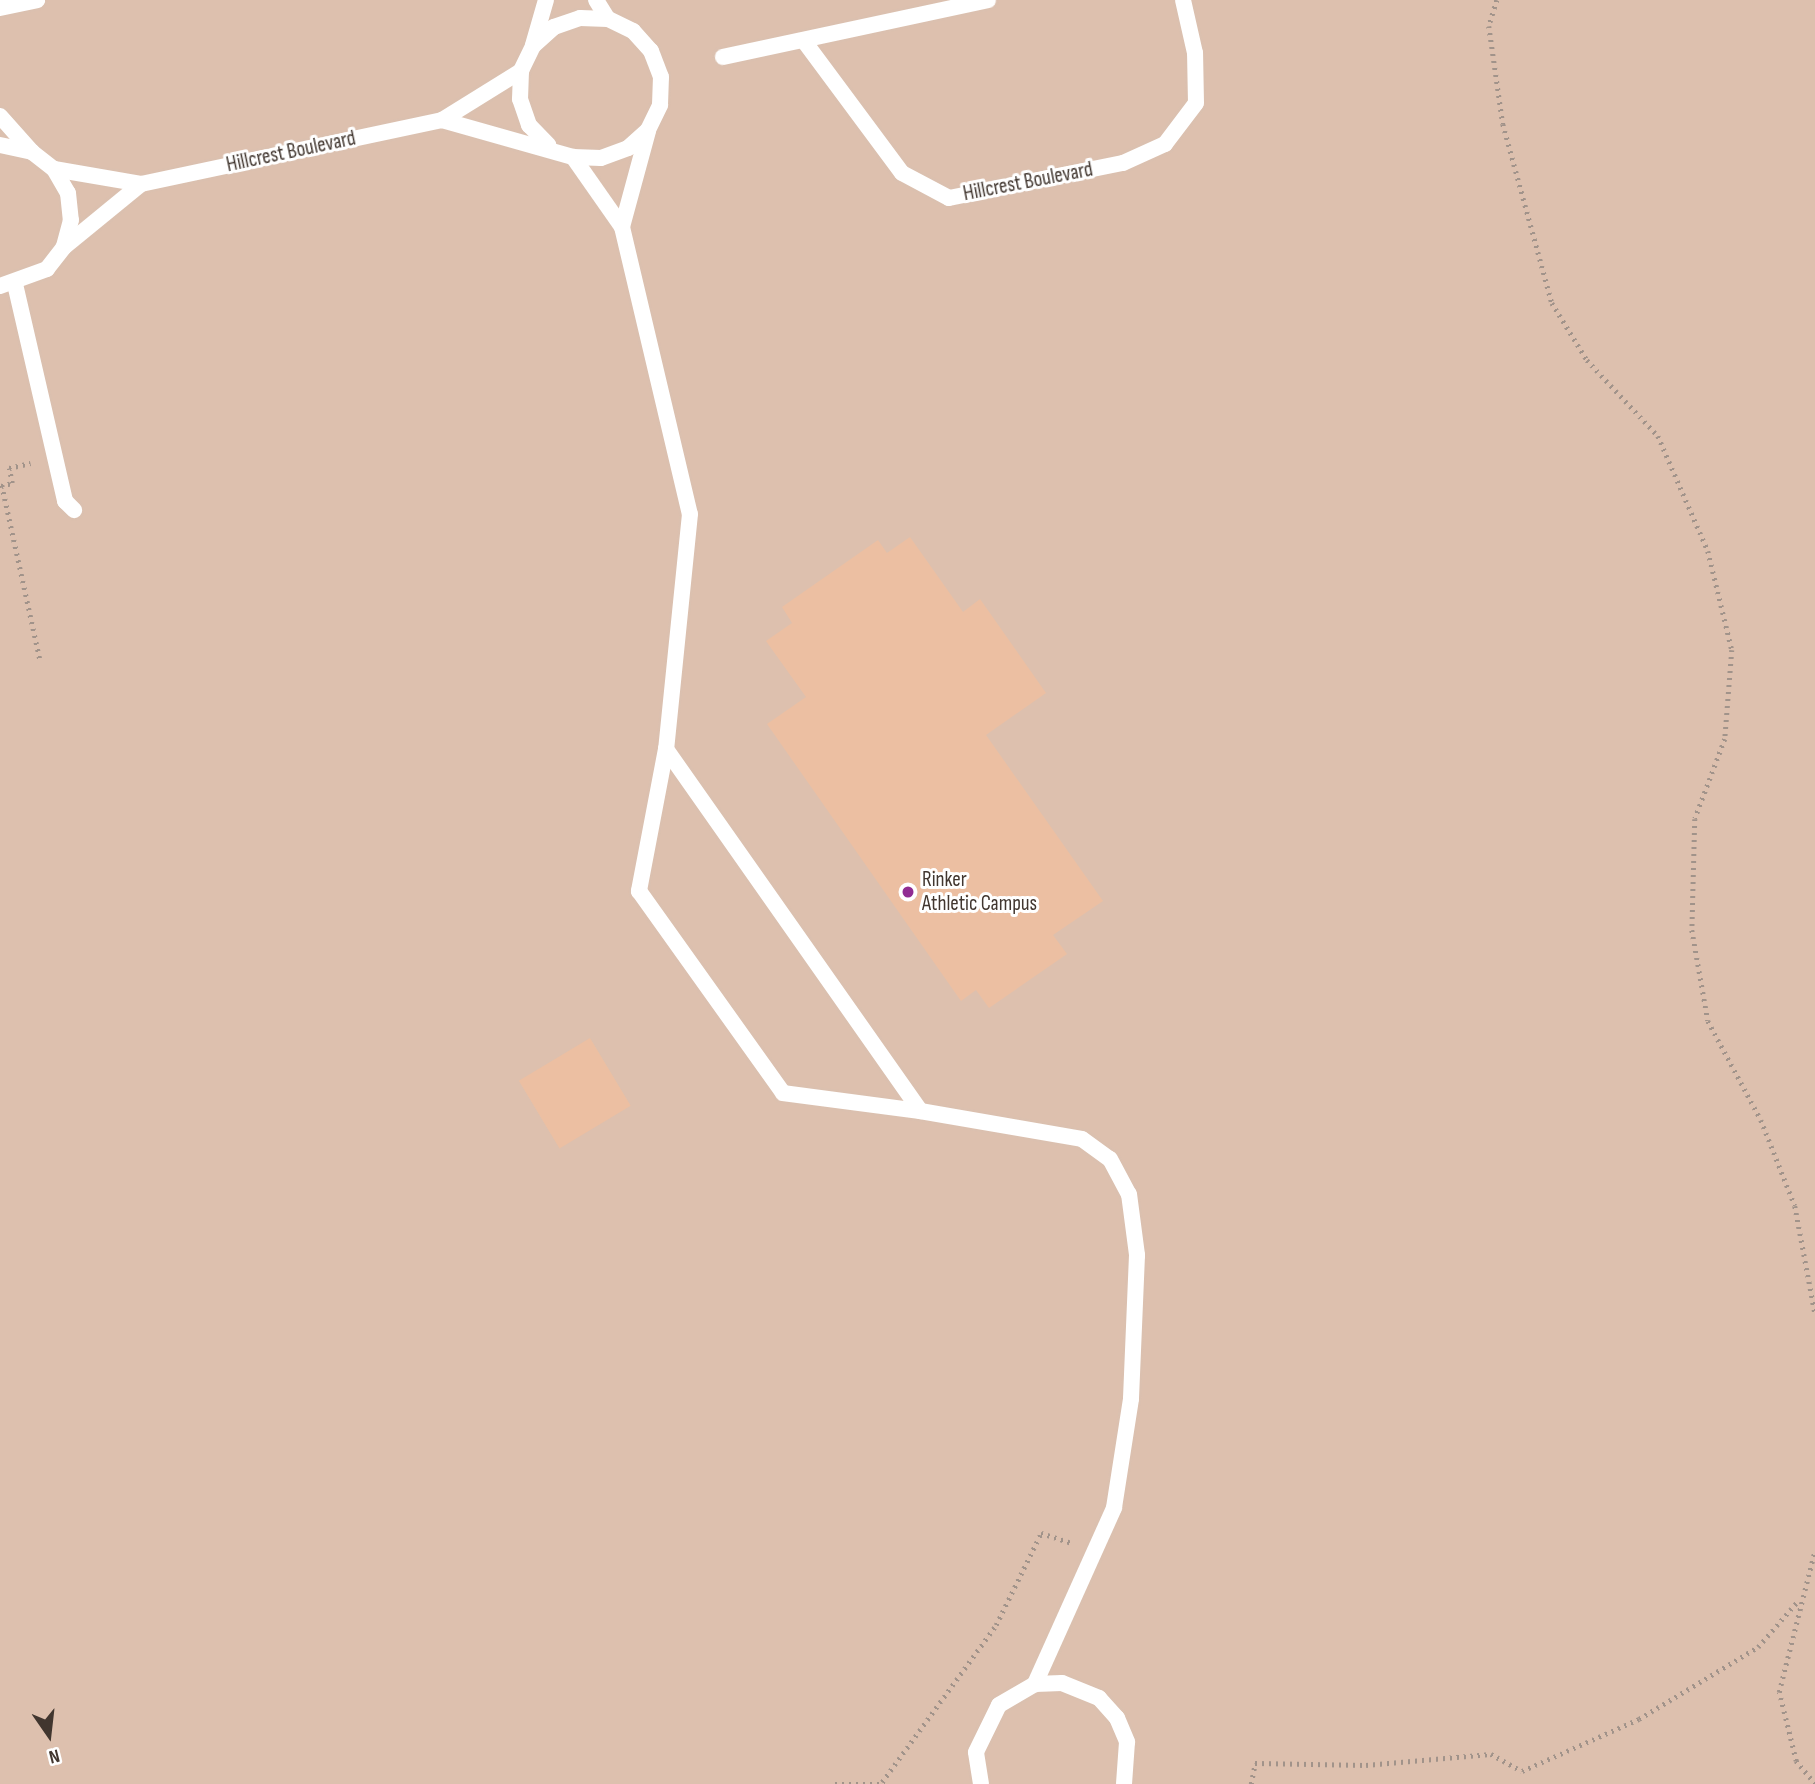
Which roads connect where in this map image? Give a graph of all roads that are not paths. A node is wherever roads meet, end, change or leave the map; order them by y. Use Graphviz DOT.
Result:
graph roads {
  1 [pos="37,0"];
  2 [pos="546,0"];
  3 [pos="596,0"];
  4 [pos="988,0"];
  5 [pos="1183,0"];
  6 [pos="0,8"];
  7 [pos="608,19"];
  8 [pos="804,41"];
  9 [pos="533,46"];
  10 [pos="723,57"];
  11 [pos="521,71"];
  12 [pos="0,116"];
  13 [pos="442,120"];
  14 [pos="648,130"];
  15 [pos="0,145"];
  16 [pos="548,145"];
  17 [pos="32,152"];
  18 [pos="573,157"];
  19 [pos="54,169"];
  20 [pos="141,184"];
  21 [pos="622,227"];
  22 [pos="64,247"];
  23 [pos="7,285"];
  24 [pos="74,510"];
  25 [pos="666,749"];
  26 [pos="920,1111"];
  27 [pos="1035,1684"];
  28 [pos="981,1784"];
  29 [pos="1124,1784"];
  1 -- 6 [label="lane"];
  2 -- 9 [label="lane"];
  3 -- 7 [label="lane"];
  4 -- 8 [label="lane"];
  5 -- 8 [label="lane, Hillcrest Boulevard"];
  7 -- 9 [label="lane, Hillcrest Boulevard"];
  7 -- 14 [label="lane"];
  8 -- 10 [label="lane"];
  9 -- 11 [label="lane, Hillcrest Boulevard"];
  11 -- 13 [label="lane, Hillcrest Boulevard"];
  11 -- 16 [label="lane, Hillcrest Boulevard"];
  12 -- 17 [label="lane"];
  13 -- 16 [label="lane, Hillcrest Boulevard"];
  13 -- 20 [label="lane, Hillcrest Boulevard"];
  14 -- 18 [label="lane, Hillcrest Boulevard"];
  14 -- 21 [label="lane"];
  15 -- 17 [label="lane, Hillcrest Boulevard"];
  16 -- 18 [label="lane, Hillcrest Boulevard"];
  17 -- 19 [label="lane, Hillcrest Boulevard"];
  18 -- 21 [label="lane"];
  19 -- 20 [label="lane, Hillcrest Boulevard"];
  19 -- 22 [label="lane, Hillcrest Boulevard"];
  20 -- 22 [label="lane, Hillcrest Boulevard"];
  21 -- 25 [label="lane"];
  22 -- 23 [label="lane, Hillcrest Boulevard"];
  23 -- 24 [label="lane"];
  25 -- 26 [label="lane"];
  25 -- 26 [label="lane"];
  26 -- 27 [label="lane"];
  27 -- 28 [label="lane"];
  27 -- 29 [label="lane"];
}
